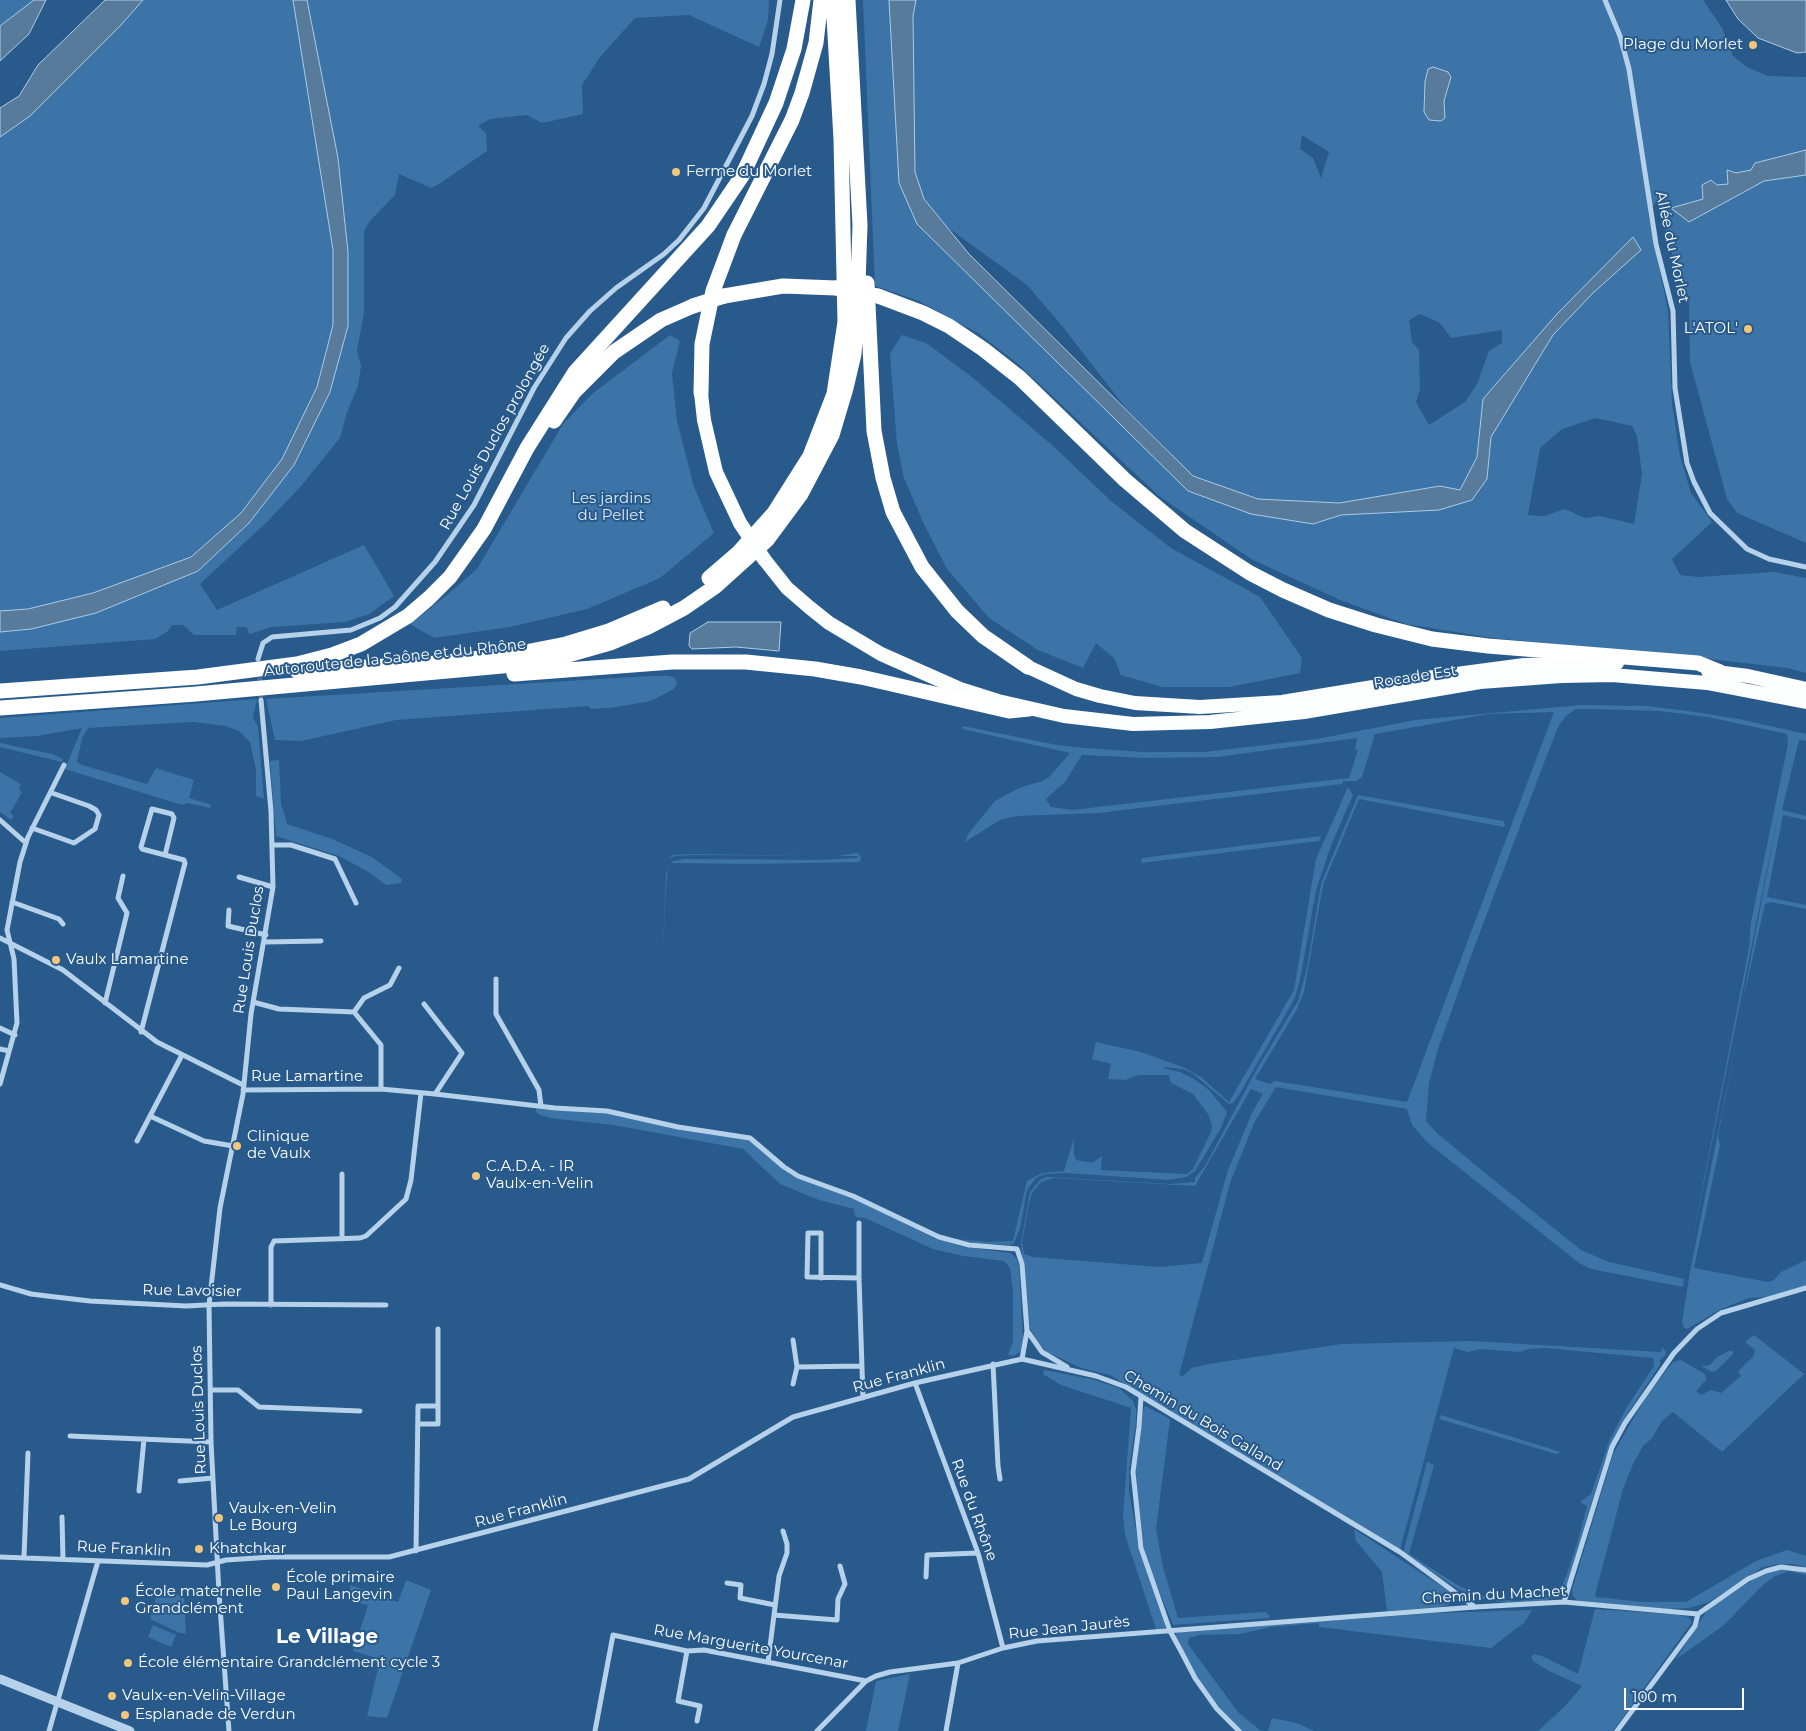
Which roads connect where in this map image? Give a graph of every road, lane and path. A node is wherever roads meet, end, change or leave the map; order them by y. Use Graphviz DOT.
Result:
graph roads {
  1 [pos="780,0"];
  2 [pos="803,0"];
  3 [pos="813,0"];
  4 [pos="821,0"];
  5 [pos="833,0"];
  6 [pos="848,0"];
  7 [pos="1605,0"];
  8 [pos="811,62"];
  9 [pos="860,225"];
  10 [pos="702,394"];
  11 [pos="547,422"];
  12 [pos="1806,567"];
  13 [pos="258,659"];
  14 [pos="1028,667"];
  15 [pos="486,669"];
  16 [pos="1720,672"];
  17 [pos="198,677"];
  18 [pos="1806,689"];
  19 [pos="0,691"];
  20 [pos="261,700"];
  21 [pos="1806,702"];
  22 [pos="0,708"];
  23 [pos="1029,709"];
  24 [pos="64,766"];
  25 [pos="52,793"];
  26 [pos="0,820"];
  27 [pos="32,828"];
  28 [pos="26,843"];
  29 [pos="272,845"];
  30 [pos="165,855"];
  31 [pos="123,876"];
  32 [pos="239,877"];
  33 [pos="273,887"];
  34 [pos="12,902"];
  35 [pos="356,903"];
  36 [pos="229,910"];
  37 [pos="63,924"];
  38 [pos="266,935"];
  39 [pos="0,938"];
  40 [pos="320,941"];
  41 [pos="265,942"];
  42 [pos="10,943"];
  43 [pos="399,968"];
  44 [pos="496,979"];
  45 [pos="253,1002"];
  46 [pos="105,1003"];
  47 [pos="424,1004"];
  48 [pos="354,1012"];
  49 [pos="0,1028"];
  50 [pos="141,1032"];
  51 [pos="15,1035"];
  52 [pos="0,1049"];
  53 [pos="9,1051"];
  54 [pos="182,1055"];
  55 [pos="0,1084"];
  56 [pos="243,1087"];
  57 [pos="381,1089"];
  58 [pos="421,1093"];
  59 [pos="435,1094"];
  60 [pos="541,1106"];
  61 [pos="150,1116"];
  62 [pos="138,1141"];
  63 [pos="233,1146"];
  64 [pos="342,1174"];
  65 [pos="859,1223"];
  66 [pos="342,1239"];
  67 [pos="821,1278"];
  68 [pos="858,1278"];
  69 [pos="0,1285"];
  70 [pos="1806,1288"];
  71 [pos="209,1305"];
  72 [pos="271,1305"];
  73 [pos="386,1305"];
  74 [pos="438,1329"];
  75 [pos="1027,1331"];
  76 [pos="794,1340"];
  77 [pos="1022,1359"];
  78 [pos="993,1364"];
  79 [pos="861,1366"];
  80 [pos="797,1367"];
  81 [pos="1072,1370"];
  82 [pos="915,1383"];
  83 [pos="793,1384"];
  84 [pos="211,1390"];
  85 [pos="1141,1397"];
  86 [pos="862,1398"];
  87 [pos="438,1406"];
  88 [pos="360,1411"];
  89 [pos="418,1424"];
  90 [pos="70,1436"];
  91 [pos="144,1439"];
  92 [pos="211,1442"];
  93 [pos="28,1453"];
  94 [pos="213,1478"];
  95 [pos="1000,1479"];
  96 [pos="180,1481"];
  97 [pos="139,1491"];
  98 [pos="62,1517"];
  99 [pos="783,1531"];
  100 [pos="416,1551"];
  101 [pos="978,1553"];
  102 [pos="0,1557"];
  103 [pos="24,1557"];
  104 [pos="63,1559"];
  105 [pos="98,1561"];
  106 [pos="218,1562"];
  107 [pos="840,1566"];
  108 [pos="1806,1570"];
  109 [pos="926,1577"];
  110 [pos="727,1583"];
  111 [pos="1564,1602"];
  112 [pos="775,1604"];
  113 [pos="1475,1607"];
  114 [pos="1698,1614"];
  115 [pos="774,1615"];
  116 [pos="1170,1630"];
  117 [pos="1003,1648"];
  118 [pos="688,1651"];
  119 [pos="768,1662"];
  120 [pos="958,1664"];
  121 [pos="0,1679"];
  122 [pos="866,1680"];
  123 [pos="59,1702"];
  124 [pos="697,1721"];
  125 [pos="49,1731"];
  126 [pos="130,1731"];
  127 [pos="229,1731"];
  128 [pos="596,1731"];
  129 [pos="817,1731"];
  130 [pos="946,1731"];
  131 [pos="1239,1731"];
  132 [pos="1617,1731"];
  1 -- 13 [label="street, Rue Louis Duclos prolongée"];
  2 -- 11 [label="highway"];
  3 -- 8 [label="highway"];
  4 -- 8 [label="highway"];
  5 -- 17 [label="highway"];
  6 -- 9 [label="highway, Autoroute de la Saône et du Rhône"];
  7 -- 12 [label="street, Allée du Morlet"];
  8 -- 10 [label="highway"];
  9 -- 14 [label="highway"];
  9 -- 15 [label="highway, Autoroute de la Saône et du Rhône"];
  10 -- 23 [label="highway, Rocade Est, bridge"];
  11 -- 16 [label="highway, bridge"];
  11 -- 17 [label="highway, Autoroute de la Saône et du Rhône"];
  14 -- 16 [label="highway"];
  15 -- 22 [label="highway, Autoroute de la Saône et du Rhône"];
  15 -- 23 [label="highway"];
  16 -- 18 [label="highway"];
  17 -- 19 [label="highway, Autoroute de la Saône et du Rhône"];
  20 -- 29 [label="street, Rue Louis Duclos"];
  21 -- 23 [label="highway, Rocade Est"];
  24 -- 25 [label="street"];
  25 -- 27 [label="street"];
  25 -- 27 [label="street"];
  26 -- 28 [label="street"];
  27 -- 28 [label="street"];
  28 -- 34 [label="street"];
  29 -- 33 [label="street, Rue Louis Duclos"];
  29 -- 35 [label="street"];
  30 -- 30 [label="street"];
  30 -- 50 [label="street"];
  31 -- 46 [label="street"];
  32 -- 33 [label="street"];
  33 -- 38 [label="street, Rue Louis Duclos"];
  34 -- 37 [label="street"];
  34 -- 42 [label="street"];
  36 -- 38 [label="street"];
  38 -- 41 [label="street, Rue Louis Duclos"];
  39 -- 42 [label="street, Rue Lamartine"];
  40 -- 41 [label="street"];
  41 -- 45 [label="street, Rue Louis Duclos"];
  42 -- 46 [label="street, Rue Lamartine"];
  42 -- 51 [label="street"];
  43 -- 48 [label="street"];
  44 -- 60 [label="street"];
  45 -- 48 [label="street"];
  45 -- 56 [label="street, Rue Louis Duclos"];
  46 -- 50 [label="street, Rue Lamartine"];
  47 -- 59 [label="street"];
  48 -- 57 [label="street"];
  49 -- 51 [label="street"];
  50 -- 54 [label="street, Rue Lamartine"];
  51 -- 53 [label="street"];
  52 -- 53 [label="street"];
  53 -- 55 [label="street"];
  54 -- 56 [label="street, Rue Lamartine"];
  54 -- 61 [label="street"];
  56 -- 57 [label="street, Rue Lamartine"];
  56 -- 63 [label="street, Rue Louis Duclos"];
  57 -- 58 [label="street, Rue Lamartine"];
  58 -- 59 [label="street, Rue Lamartine"];
  58 -- 66 [label="street"];
  59 -- 60 [label="street, Rue Lamartine"];
  60 -- 75 [label="street"];
  61 -- 62 [label="street"];
  61 -- 63 [label="street"];
  63 -- 71 [label="street, Rue Louis Duclos"];
  64 -- 66 [label="street"];
  65 -- 68 [label="street"];
  66 -- 72 [label="street"];
  67 -- 67 [label="street"];
  67 -- 68 [label="street"];
  68 -- 79 [label="street"];
  69 -- 71 [label="street, Rue Lavoisier"];
  70 -- 111 [label="street"];
  71 -- 72 [label="street, Rue Lavoisier"];
  71 -- 84 [label="street, Rue Louis Duclos"];
  72 -- 73 [label="street, Rue Lavoisier"];
  74 -- 87 [label="street"];
  75 -- 77 [label="street"];
  75 -- 81 [label="street"];
  76 -- 80 [label="street"];
  77 -- 78 [label="street, Rue Franklin"];
  77 -- 81 [label="street, Chemin du Bois Galland"];
  78 -- 82 [label="street, Rue Franklin"];
  78 -- 95 [label="street"];
  79 -- 80 [label="street"];
  79 -- 86 [label="street"];
  80 -- 83 [label="street"];
  81 -- 85 [label="street, Chemin du Bois Galland"];
  82 -- 86 [label="street, Rue Franklin"];
  82 -- 101 [label="street, Rue du Rhône"];
  84 -- 88 [label="street"];
  84 -- 92 [label="street, Rue Louis Duclos"];
  85 -- 113 [label="street, Chemin du Bois Galland"];
  85 -- 116 [label="street"];
  86 -- 100 [label="street, Rue Franklin"];
  87 -- 89 [label="street"];
  87 -- 89 [label="street"];
  89 -- 100 [label="street"];
  90 -- 91 [label="street"];
  91 -- 92 [label="street"];
  91 -- 97 [label="street"];
  92 -- 94 [label="street, Rue Louis Duclos"];
  93 -- 103 [label="street"];
  94 -- 96 [label="street"];
  94 -- 106 [label="street, Rue Louis Duclos"];
  98 -- 104 [label="street"];
  99 -- 112 [label="street"];
  100 -- 106 [label="street, Rue Franklin"];
  101 -- 109 [label="street"];
  101 -- 117 [label="street, Rue du Rhône"];
  102 -- 103 [label="street, Rue Franklin"];
  103 -- 104 [label="street, Rue Franklin"];
  104 -- 105 [label="street, Rue Franklin"];
  105 -- 106 [label="street, Rue Franklin"];
  105 -- 123 [label="street"];
  106 -- 127 [label="street, Rue Louis Duclos"];
  107 -- 115 [label="street"];
  108 -- 114 [label="street"];
  110 -- 112 [label="street"];
  111 -- 113 [label="street, Chemin du Machet"];
  111 -- 114 [label="street, Chemin du Machet"];
  112 -- 115 [label="street"];
  113 -- 116 [label="street, Chemin du Machet"];
  114 -- 132 [label="street"];
  115 -- 119 [label="street"];
  116 -- 117 [label="street, Rue Jean Jaurès"];
  116 -- 131 [label="street"];
  117 -- 120 [label="street, Rue Jean Jaurès"];
  118 -- 119 [label="street, Rue Marguerite Yourcenar"];
  118 -- 124 [label="street"];
  118 -- 128 [label="street, Rue Marguerite Yourcenar"];
  119 -- 122 [label="street, Rue Marguerite Yourcenar"];
  120 -- 122 [label="street, Rue Jean Jaurès"];
  120 -- 130 [label="street"];
  121 -- 123 [label="street"];
  122 -- 129 [label="street, Rue Jean Jaurès"];
  123 -- 125 [label="street"];
  123 -- 126 [label="street"];
}
